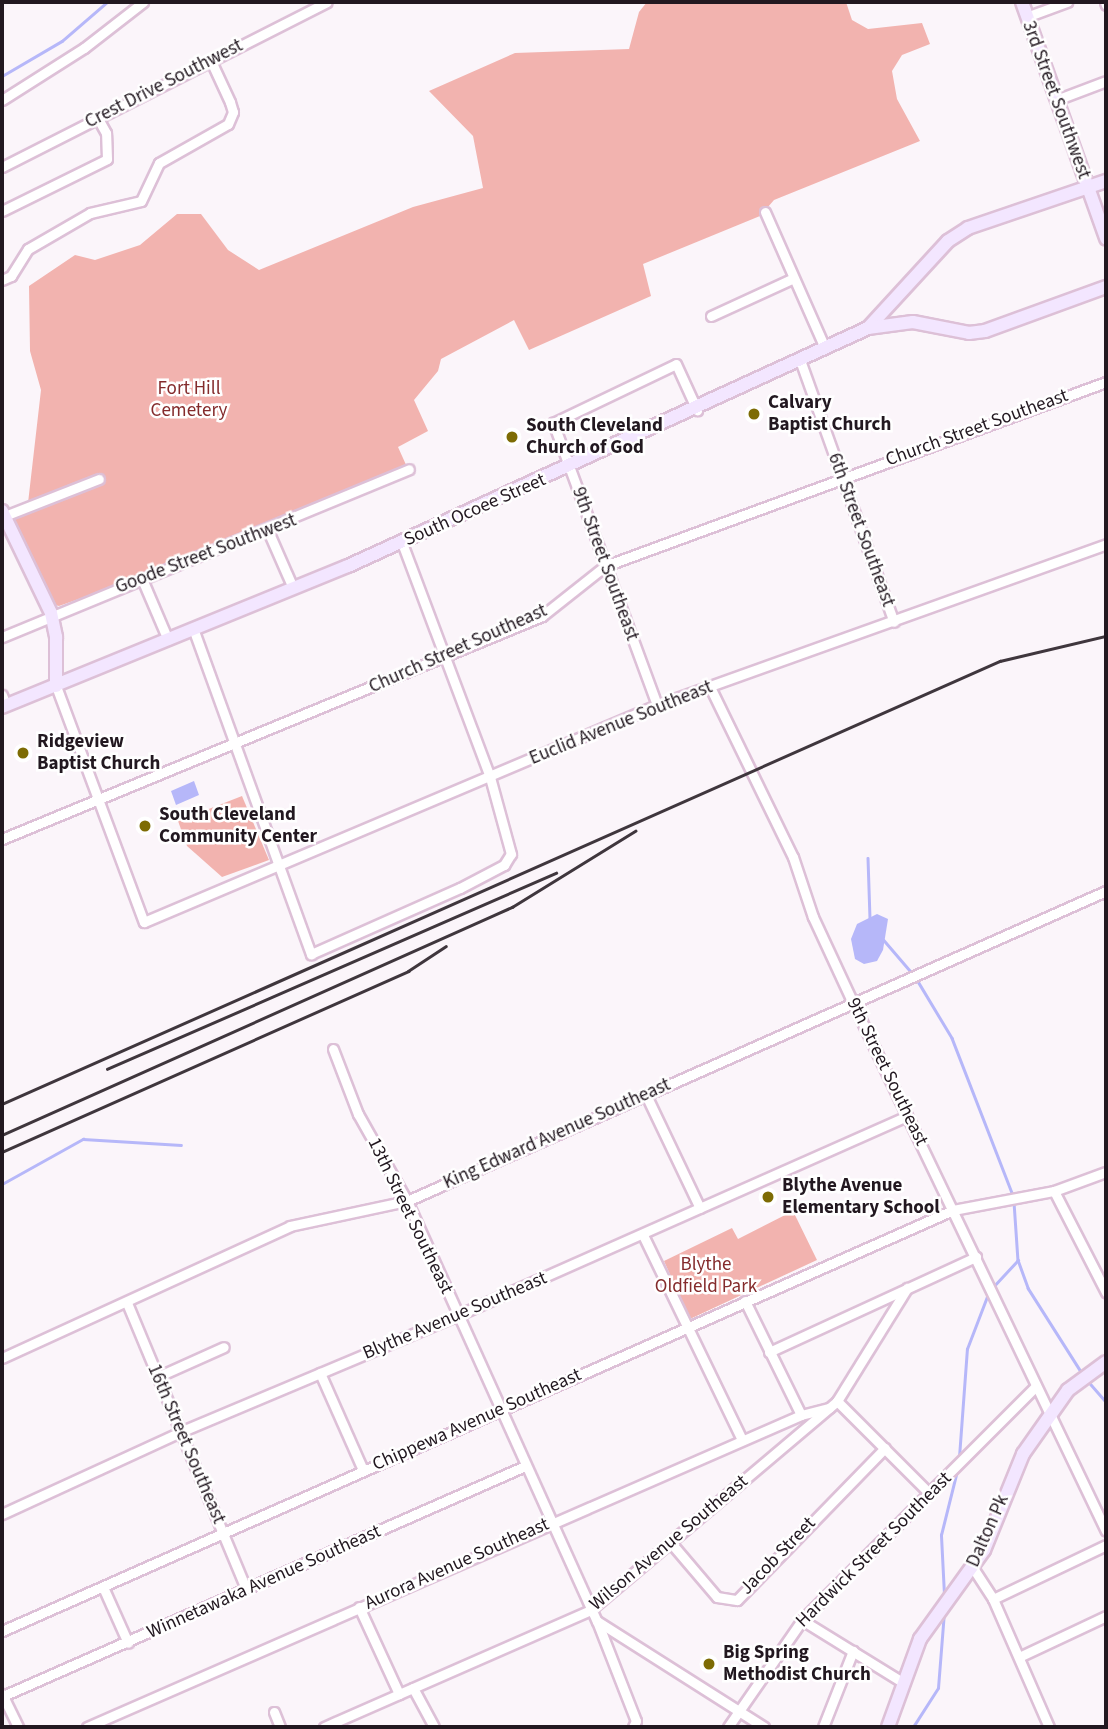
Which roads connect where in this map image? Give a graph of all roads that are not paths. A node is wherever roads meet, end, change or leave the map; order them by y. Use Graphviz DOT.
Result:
graph roads {
  1 [pos="143,2"];
  2 [pos="327,2"];
  3 [pos="1022,2"];
  4 [pos="1067,2"];
  5 [pos="1026,17"];
  6 [pos="211,61"];
  7 [pos="1106,81"];
  8 [pos="2,100"];
  9 [pos="1056,100"];
  10 [pos="97,117"];
  11 [pos="2,167"];
  12 [pos="1106,181"];
  13 [pos="1087,187"];
  14 [pos="2,211"];
  15 [pos="765,212"];
  16 [pos="1106,238"];
  17 [pos="792,279"];
  18 [pos="2,281"];
  19 [pos="1106,287"];
  20 [pos="898,299"];
  21 [pos="711,316"];
  22 [pos="909,322"];
  23 [pos="868,328"];
  24 [pos="825,348"];
  25 [pos="800,360"];
  26 [pos="1106,382"];
  27 [pos="697,410"];
  28 [pos="571,468"];
  29 [pos="409,469"];
  30 [pos="843,477"];
  31 [pos="99,479"];
  32 [pos="3,515"];
  33 [pos="268,531"];
  34 [pos="402,543"];
  35 [pos="1106,544"];
  36 [pos="605,566"];
  37 [pos="142,579"];
  38 [pos="293,588"];
  39 [pos="51,613"];
  40 [pos="894,622"];
  41 [pos="194,631"];
  42 [pos="2,637"];
  43 [pos="168,640"];
  44 [pos="444,657"];
  45 [pos="56,686"];
  46 [pos="709,687"];
  47 [pos="3,702"];
  48 [pos="657,705"];
  49 [pos="237,744"];
  50 [pos="490,778"];
  51 [pos="99,799"];
  52 [pos="2,839"];
  53 [pos="279,865"];
  54 [pos="1106,891"];
  55 [pos="853,1003"];
  56 [pos="333,1049"];
  57 [pos="646,1095"];
  58 [pos="907,1116"];
  59 [pos="1106,1172"];
  60 [pos="1054,1191"];
  61 [pos="407,1201"];
  62 [pos="700,1208"];
  63 [pos="953,1210"];
  64 [pos="643,1235"];
  65 [pos="976,1257"];
  66 [pos="907,1288"];
  67 [pos="1106,1292"];
  68 [pos="745,1301"];
  69 [pos="127,1303"];
  70 [pos="458,1315"];
  71 [pos="686,1327"];
  72 [pos="224,1347"];
  73 [pos="769,1352"];
  74 [pos="2,1358"];
  75 [pos="1106,1363"];
  76 [pos="320,1373"];
  77 [pos="157,1377"];
  78 [pos="1036,1386"];
  79 [pos="833,1404"];
  80 [pos="501,1410"];
  81 [pos="1050,1413"];
  82 [pos="801,1415"];
  83 [pos="180,1432"];
  84 [pos="742,1440"];
  85 [pos="885,1448"];
  86 [pos="525,1466"];
  87 [pos="363,1470"];
  88 [pos="929,1493"];
  89 [pos="2,1514"];
  90 [pos="550,1524"];
  91 [pos="1106,1531"];
  92 [pos="224,1534"];
  93 [pos="671,1543"];
  94 [pos="1106,1545"];
  95 [pos="974,1568"];
  96 [pos="245,1586"];
  97 [pos="103,1587"];
  98 [pos="993,1599"];
  99 [pos="359,1607"];
  100 [pos="590,1610"];
  101 [pos="1106,1616"];
  102 [pos="802,1620"];
  103 [pos="597,1621"];
  104 [pos="2,1631"];
  105 [pos="128,1643"];
  106 [pos="853,1650"];
  107 [pos="1019,1657"];
  108 [pos="904,1683"];
  109 [pos="413,1688"];
  110 [pos="399,1694"];
  111 [pos="2,1695"];
  112 [pos="738,1710"];
  113 [pos="274,1712"];
  114 [pos="338,1725"];
  115 [pos="18,1727"];
  116 [pos="87,1727"];
  117 [pos="280,1727"];
  118 [pos="324,1727"];
  119 [pos="433,1727"];
  120 [pos="633,1727"];
  121 [pos="728,1727"];
  122 [pos="764,1727"];
  123 [pos="823,1727"];
  124 [pos="888,1727"];
  125 [pos="1049,1727"];
  1 -- 8 [label="street"];
  2 -- 6 [label="street, Crest Drive Southwest"];
  3 -- 5 [label="street, 3rd Street Southwest"];
  4 -- 5 [label="street"];
  5 -- 9 [label="street, 3rd Street Southwest"];
  6 -- 10 [label="street, Crest Drive Southwest"];
  6 -- 18 [label="street"];
  7 -- 9 [label="street"];
  9 -- 13 [label="street, 3rd Street Southwest"];
  10 -- 11 [label="street, Crest Drive Southwest"];
  10 -- 14 [label="street"];
  12 -- 13 [label="street"];
  13 -- 16 [label="street, 3rd Street Southwest"];
  13 -- 20 [label="street"];
  15 -- 17 [label="street"];
  17 -- 21 [label="street"];
  17 -- 24 [label="street"];
  19 -- 22 [label="street, South Ocoee Street"];
  20 -- 22 [label="street"];
  20 -- 23 [label="street"];
  22 -- 23 [label="street, South Ocoee Street"];
  23 -- 24 [label="street, South Ocoee Street"];
  24 -- 25 [label="street, South Ocoee Street"];
  25 -- 27 [label="street, South Ocoee Street"];
  25 -- 30 [label="street, 6th Street Southeast"];
  26 -- 30 [label="street, Church Street Southeast"];
  27 -- 28 [label="street, South Ocoee Street"];
  27 -- 28 [label="street, 9th Street Southeast"];
  28 -- 34 [label="street, South Ocoee Street"];
  28 -- 36 [label="street, 9th Street Southeast"];
  29 -- 33 [label="street, Goode Street Southwest"];
  30 -- 36 [label="street, Church Street Southeast"];
  30 -- 40 [label="street, 6th Street Southeast"];
  31 -- 32 [label="street"];
  32 -- 39 [label="street"];
  33 -- 37 [label="street, Goode Street Southwest"];
  33 -- 38 [label="street"];
  34 -- 38 [label="street, South Ocoee Street"];
  34 -- 44 [label="street"];
  35 -- 40 [label="street, Euclid Avenue Southeast"];
  36 -- 44 [label="street, Church Street Southeast"];
  36 -- 48 [label="street, 9th Street Southeast"];
  37 -- 39 [label="street, Goode Street Southwest"];
  37 -- 43 [label="street"];
  38 -- 41 [label="street, South Ocoee Street"];
  39 -- 42 [label="street, Goode Street Southwest"];
  39 -- 45 [label="street"];
  40 -- 46 [label="street, Euclid Avenue Southeast"];
  41 -- 43 [label="street, South Ocoee Street"];
  41 -- 49 [label="street"];
  43 -- 45 [label="street, South Ocoee Street"];
  44 -- 49 [label="street, Church Street Southeast"];
  44 -- 50 [label="street"];
  45 -- 47 [label="street, South Ocoee Street"];
  45 -- 51 [label="street"];
  46 -- 48 [label="street, Euclid Avenue Southeast"];
  46 -- 55 [label="street, 9th Street Southeast"];
  48 -- 50 [label="street, Euclid Avenue Southeast"];
  49 -- 51 [label="street, Church Street Southeast"];
  49 -- 53 [label="street"];
  50 -- 53 [label="street, Euclid Avenue Southeast"];
  50 -- 53 [label="street"];
  51 -- 52 [label="street, Church Street Southeast"];
  51 -- 53 [label="street, Euclid Avenue Southeast"];
  54 -- 55 [label="street, King Edward Avenue Southeast"];
  55 -- 57 [label="street, King Edward Avenue Southeast"];
  55 -- 58 [label="street, 9th Street Southeast"];
  56 -- 61 [label="street, 13th Street Southeast"];
  57 -- 61 [label="street, King Edward Avenue Southeast"];
  57 -- 62 [label="street"];
  58 -- 62 [label="street, Blythe Avenue Southeast"];
  58 -- 63 [label="street, 9th Street Southeast"];
  59 -- 60 [label="street, Chippewa Avenue Southeast"];
  60 -- 63 [label="street, Chippewa Avenue Southeast"];
  60 -- 67 [label="street"];
  61 -- 69 [label="street, King Edward Avenue Southeast"];
  61 -- 70 [label="street, 13th Street Southeast"];
  62 -- 64 [label="street, Blythe Avenue Southeast"];
  63 -- 65 [label="street, 9th Street Southeast"];
  63 -- 68 [label="street, Chippewa Avenue Southeast"];
  64 -- 70 [label="street, Blythe Avenue Southeast"];
  64 -- 71 [label="street"];
  65 -- 66 [label="street"];
  65 -- 78 [label="street, 9th Street Southeast"];
  66 -- 73 [label="street"];
  66 -- 79 [label="street, Wilson Avenue Southeast"];
  68 -- 71 [label="street, Chippewa Avenue Southeast"];
  68 -- 73 [label="street"];
  69 -- 74 [label="street, King Edward Avenue Southeast"];
  69 -- 77 [label="street, 16th Street Southeast"];
  70 -- 76 [label="street, Blythe Avenue Southeast"];
  70 -- 80 [label="street, 13th Street Southeast"];
  71 -- 80 [label="street, Chippewa Avenue Southeast"];
  71 -- 84 [label="street"];
  72 -- 77 [label="street"];
  73 -- 82 [label="street"];
  75 -- 81 [label="street, Dalton Pk"];
  76 -- 83 [label="street, Blythe Avenue Southeast"];
  76 -- 87 [label="street"];
  77 -- 83 [label="street, 16th Street Southeast"];
  78 -- 81 [label="street, 9th Street Southeast"];
  78 -- 88 [label="street, Hardwick Street Southeast"];
  79 -- 82 [label="street, Aurora Avenue Southeast"];
  79 -- 85 [label="street"];
  79 -- 93 [label="street, Wilson Avenue Southeast"];
  80 -- 86 [label="street, 13th Street Southeast"];
  80 -- 87 [label="street, Chippewa Avenue Southeast"];
  81 -- 91 [label="street, 9th Street Southeast"];
  81 -- 95 [label="street, Dalton Pk"];
  82 -- 84 [label="street, Aurora Avenue Southeast"];
  83 -- 89 [label="street, Blythe Avenue Southeast"];
  83 -- 92 [label="street, 16th Street Southeast"];
  84 -- 90 [label="street, Aurora Avenue Southeast"];
  85 -- 88 [label="street"];
  85 -- 93 [label="street, Jacob Street"];
  86 -- 90 [label="street, 13th Street Southeast"];
  86 -- 96 [label="street, Winnetawaka Avenue Southeast"];
  87 -- 92 [label="street, Chippewa Avenue Southeast"];
  88 -- 102 [label="street, Hardwick Street Southeast"];
  90 -- 99 [label="street, Aurora Avenue Southeast"];
  90 -- 100 [label="street, 13th Street Southeast"];
  92 -- 96 [label="street, 16th Street Southeast"];
  92 -- 97 [label="street, Chippewa Avenue Southeast"];
  93 -- 100 [label="street, Wilson Avenue Southeast"];
  94 -- 98 [label="street"];
  95 -- 98 [label="street"];
  95 -- 108 [label="street, Dalton Pk"];
  96 -- 105 [label="street, Winnetawaka Avenue Southeast"];
  97 -- 104 [label="street, Chippewa Avenue Southeast"];
  97 -- 105 [label="street"];
  98 -- 107 [label="street"];
  99 -- 110 [label="street"];
  99 -- 116 [label="street, Aurora Avenue Southeast"];
  100 -- 103 [label="street, 13th Street Southeast"];
  100 -- 109 [label="street, Wilson Avenue Southeast"];
  101 -- 107 [label="street"];
  102 -- 106 [label="street"];
  102 -- 112 [label="street, Hardwick Street Southeast"];
  103 -- 112 [label="street"];
  103 -- 120 [label="street, 13th Street Southeast"];
  105 -- 111 [label="street, Winnetawaka Avenue Southeast"];
  106 -- 108 [label="street"];
  106 -- 123 [label="street"];
  107 -- 125 [label="street"];
  108 -- 124 [label="street, Dalton Pk"];
  109 -- 110 [label="street, Wilson Avenue Southeast"];
  109 -- 119 [label="street"];
  110 -- 114 [label="street, Wilson Avenue Southeast"];
  111 -- 115 [label="street"];
  112 -- 121 [label="street, Hardwick Street Southeast"];
  112 -- 122 [label="street"];
  113 -- 117 [label="street"];
  114 -- 118 [label="street, Wilson Avenue Southeast"];
}
